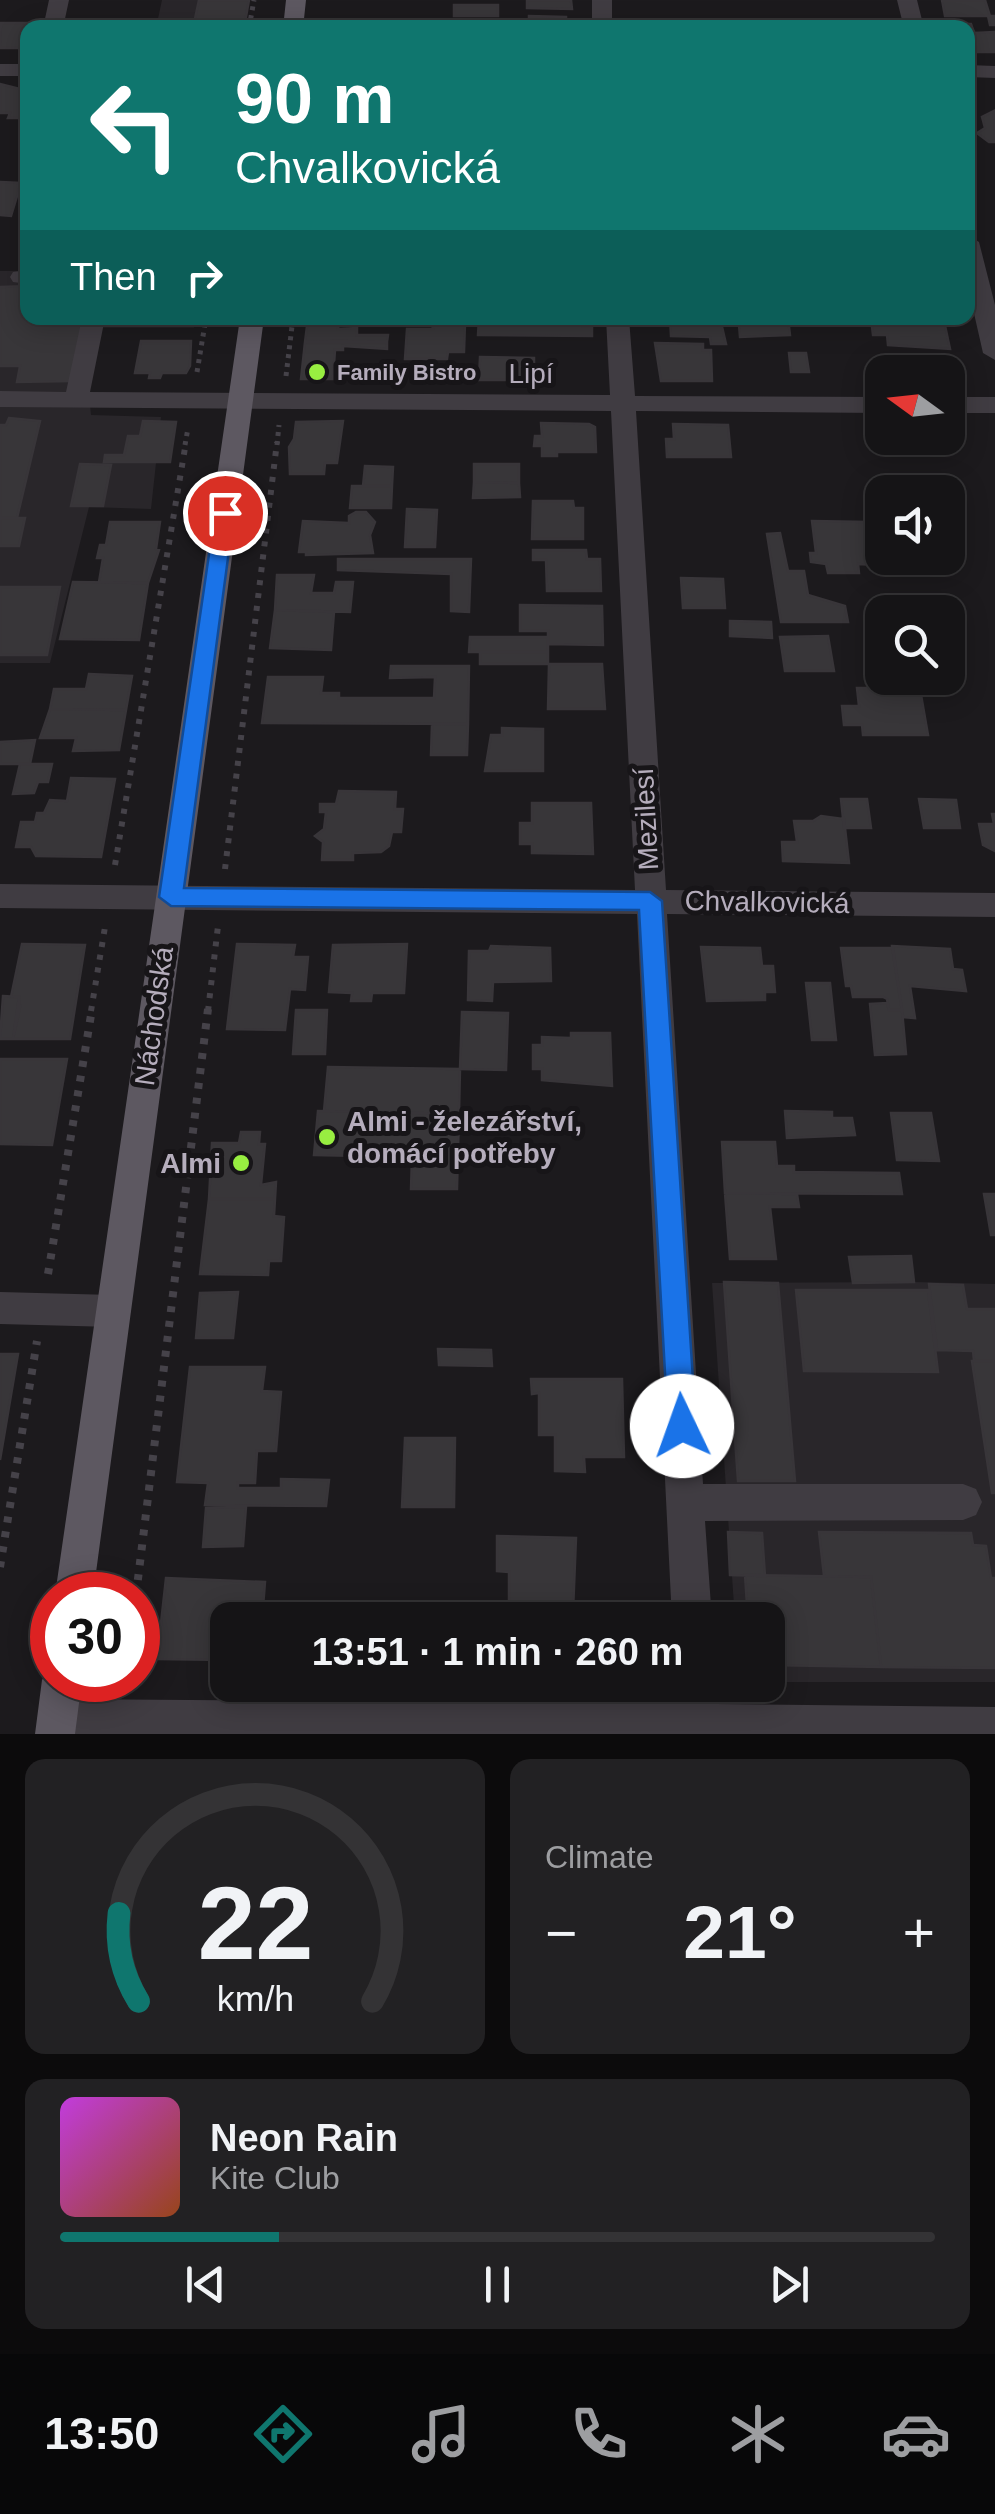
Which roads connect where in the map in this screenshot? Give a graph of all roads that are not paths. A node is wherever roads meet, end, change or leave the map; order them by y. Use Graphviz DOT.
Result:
graph roads {
  1 [pos="975,271"];
  2 [pos="92,325"];
  3 [pos="251,325"];
  4 [pos="618,325"];
  5 [pos="995,353"];
  6 [pos="0,399"];
  7 [pos="76,400"];
  8 [pos="240,401"];
  9 [pos="622,403"];
  10 [pos="865,405"];
  11 [pos="965,405"];
  12 [pos="995,406"];
  13 [pos="0,896"];
  14 [pos="171,897"];
  15 [pos="650,901"];
  16 [pos="995,905"];
  17 [pos="0,1308"];
  18 [pos="113,1311"];
  19 [pos="963,1502"];
  20 [pos="686,1504"];
  21 [pos="77,1572"];
  22 [pos="691,1602"];
  23 [pos="696,1702"];
  24 [pos="58,1711"];
  25 [pos="995,1726"];
  26 [pos="697,1730"];
  1 -- 5 [label="street"];
  2 -- 7 [label="street"];
  3 -- 8 [label="main road, Náchodská"];
  4 -- 9 [label="street, Mezilesí"];
  6 -- 7 [label="street, Lipí"];
  7 -- 8 [label="street, Lipí"];
  8 -- 9 [label="street, Lipí"];
  8 -- 14 [label="main road, Náchodská"];
  9 -- 10 [label="street, Lipí"];
  9 -- 15 [label="street, Mezilesí"];
  11 -- 12 [label="street"];
  13 -- 14 [label="street, Chvalkovická"];
  14 -- 15 [label="street, Chvalkovická"];
  14 -- 18 [label="main road, Náchodská"];
  15 -- 16 [label="street, Chvalkovická"];
  15 -- 20 [label="street, Mezilesí"];
  17 -- 18 [label="street"];
  18 -- 21 [label="main road, Náchodská"];
  19 -- 20 [label="street"];
  20 -- 22 [label="street, Mezilesí"];
  23 -- 26 [label="street"];
  24 -- 26 [label="street"];
  25 -- 26 [label="street"];
}
